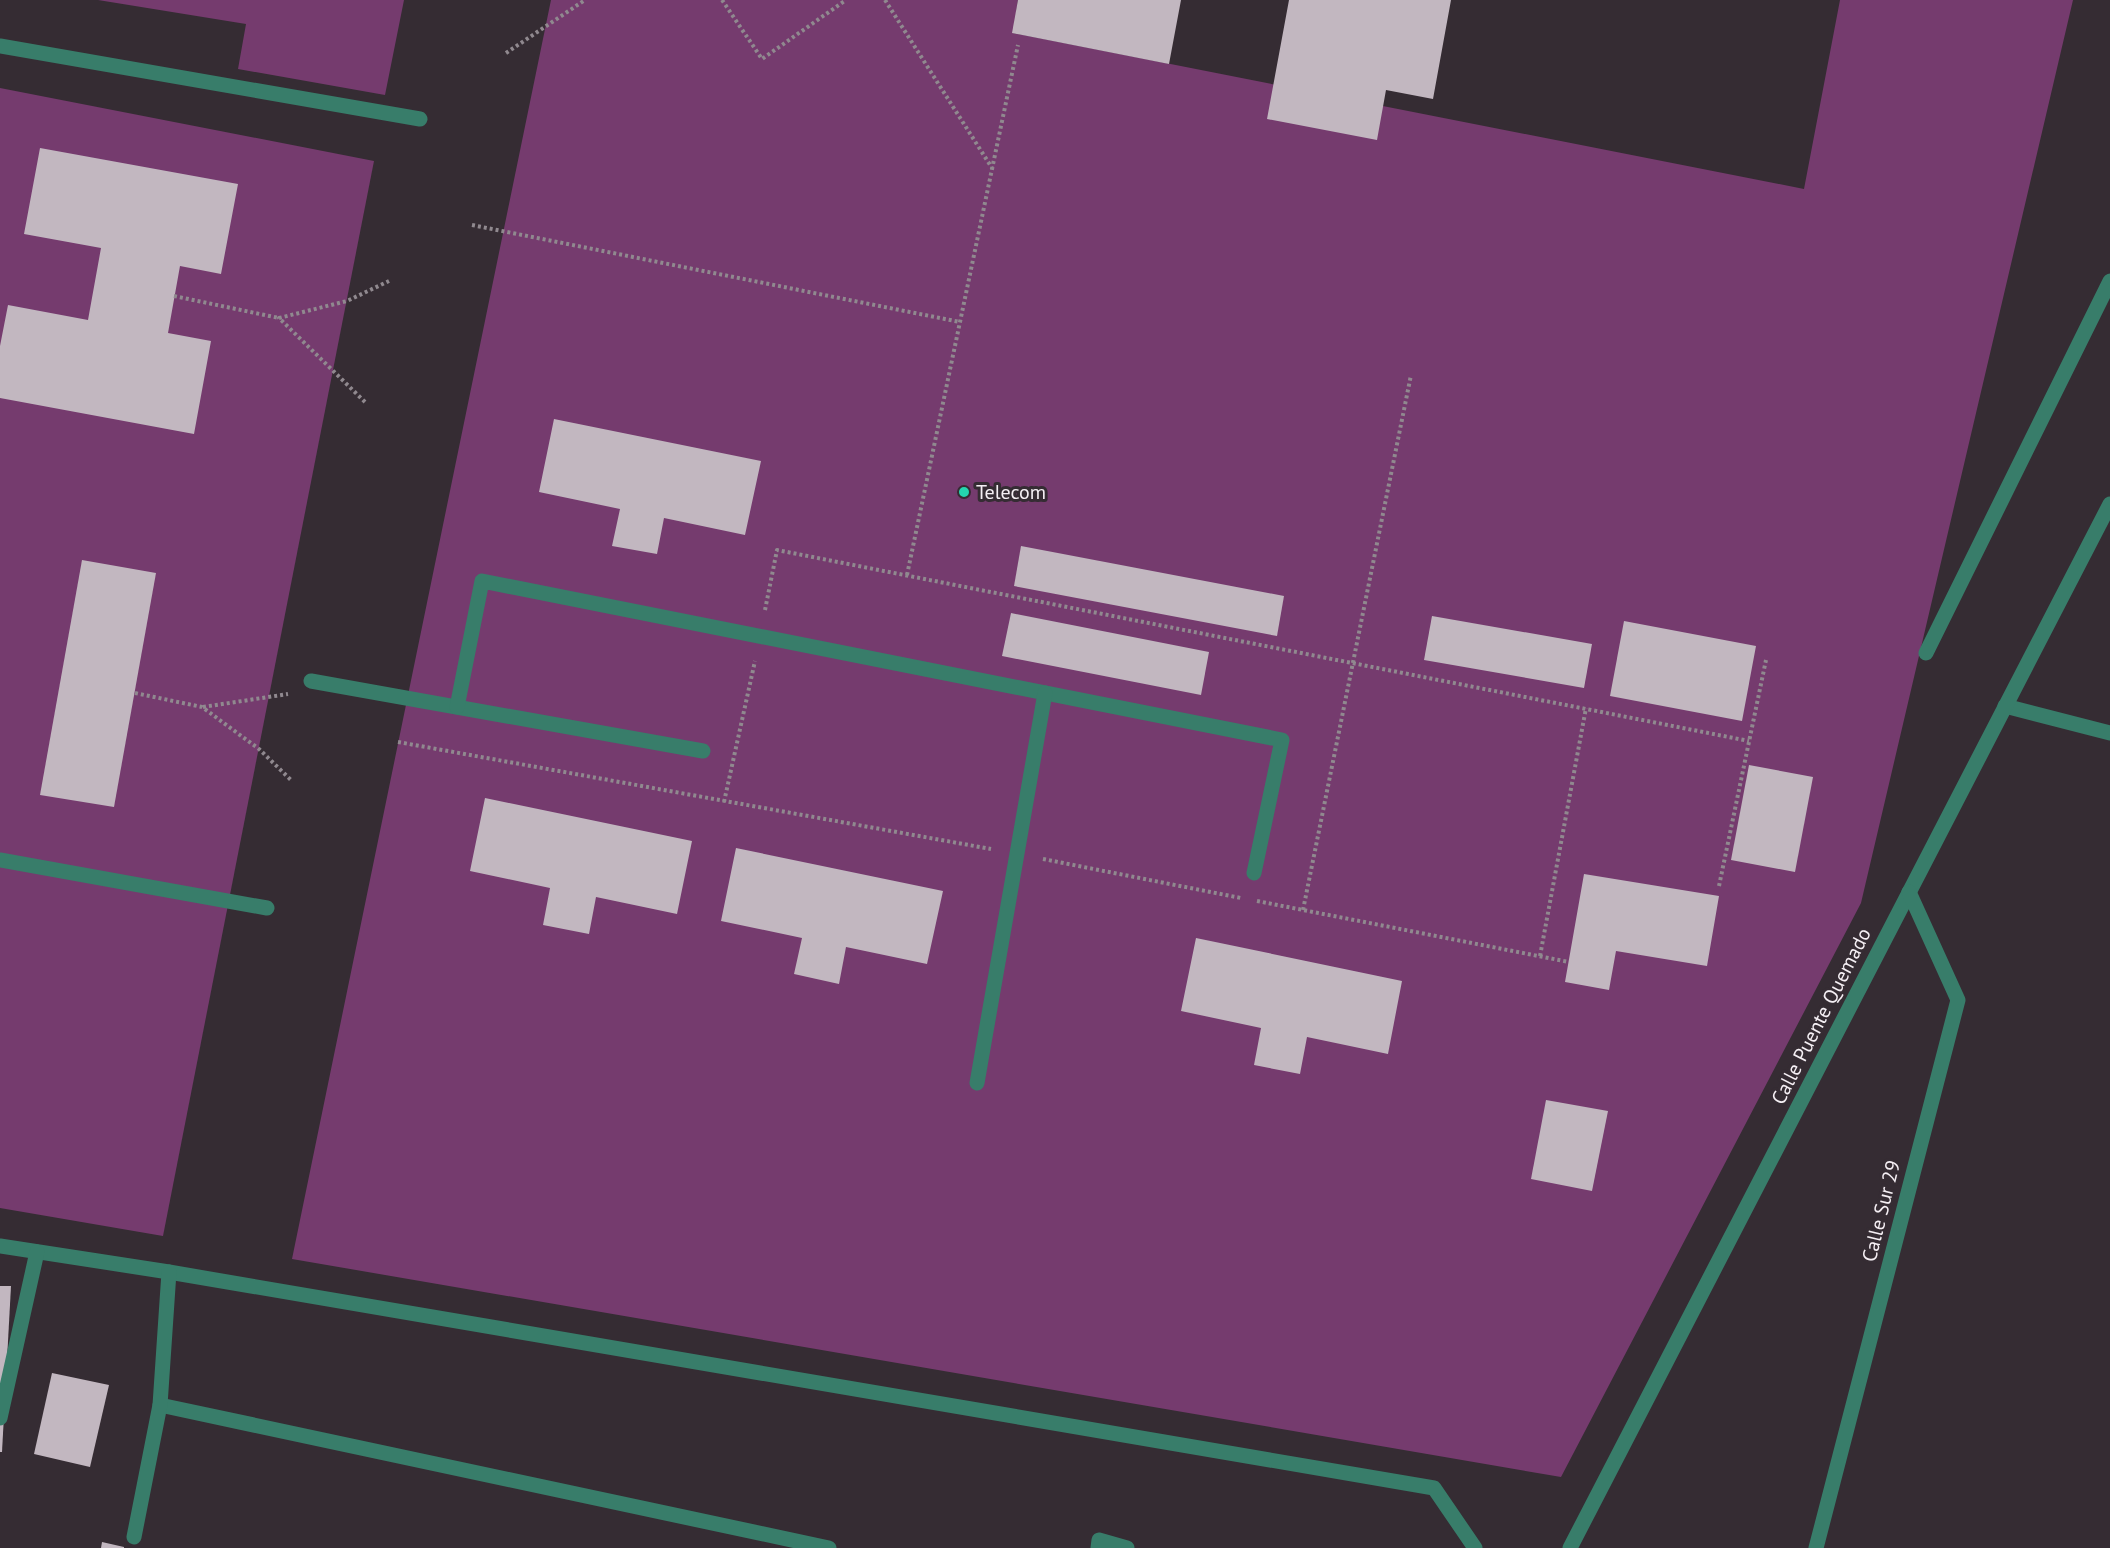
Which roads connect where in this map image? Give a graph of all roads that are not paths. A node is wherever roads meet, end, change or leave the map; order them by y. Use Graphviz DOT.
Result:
graph roads {
  1 [pos="0,46"];
  2 [pos="420,119"];
  3 [pos="2110,281"];
  4 [pos="2110,504"];
  5 [pos="1926,653"];
  6 [pos="311,681"];
  7 [pos="1045,693"];
  8 [pos="2005,706"];
  9 [pos="457,707"];
  10 [pos="2110,733"];
  11 [pos="703,751"];
  12 [pos="0,860"];
  13 [pos="1254,873"];
  14 [pos="1909,892"];
  15 [pos="267,908"];
  16 [pos="977,1083"];
  17 [pos="0,1246"];
  18 [pos="37,1251"];
  19 [pos="169,1272"];
  20 [pos="160,1405"];
  21 [pos="0,1418"];
  22 [pos="134,1537"];
  23 [pos="829,1548"];
  24 [pos="1098,1548"];
  25 [pos="1127,1548"];
  26 [pos="1475,1548"];
  27 [pos="1570,1548"];
  28 [pos="1816,1548"];
  1 -- 2 [label="street"];
  3 -- 5 [label="street"];
  4 -- 8 [label="street, Calle Puente Quemado"];
  6 -- 9 [label="street"];
  7 -- 9 [label="street"];
  7 -- 13 [label="street"];
  7 -- 16 [label="street"];
  8 -- 10 [label="street"];
  8 -- 14 [label="street, Calle Puente Quemado"];
  9 -- 11 [label="street"];
  12 -- 15 [label="street"];
  14 -- 27 [label="street, Calle Puente Quemado"];
  14 -- 28 [label="street, Calle Sur 29"];
  17 -- 18 [label="street"];
  18 -- 19 [label="street"];
  18 -- 21 [label="street"];
  19 -- 20 [label="street"];
  19 -- 26 [label="street"];
  20 -- 22 [label="street"];
  20 -- 23 [label="street"];
  24 -- 25 [label="street"];
}
